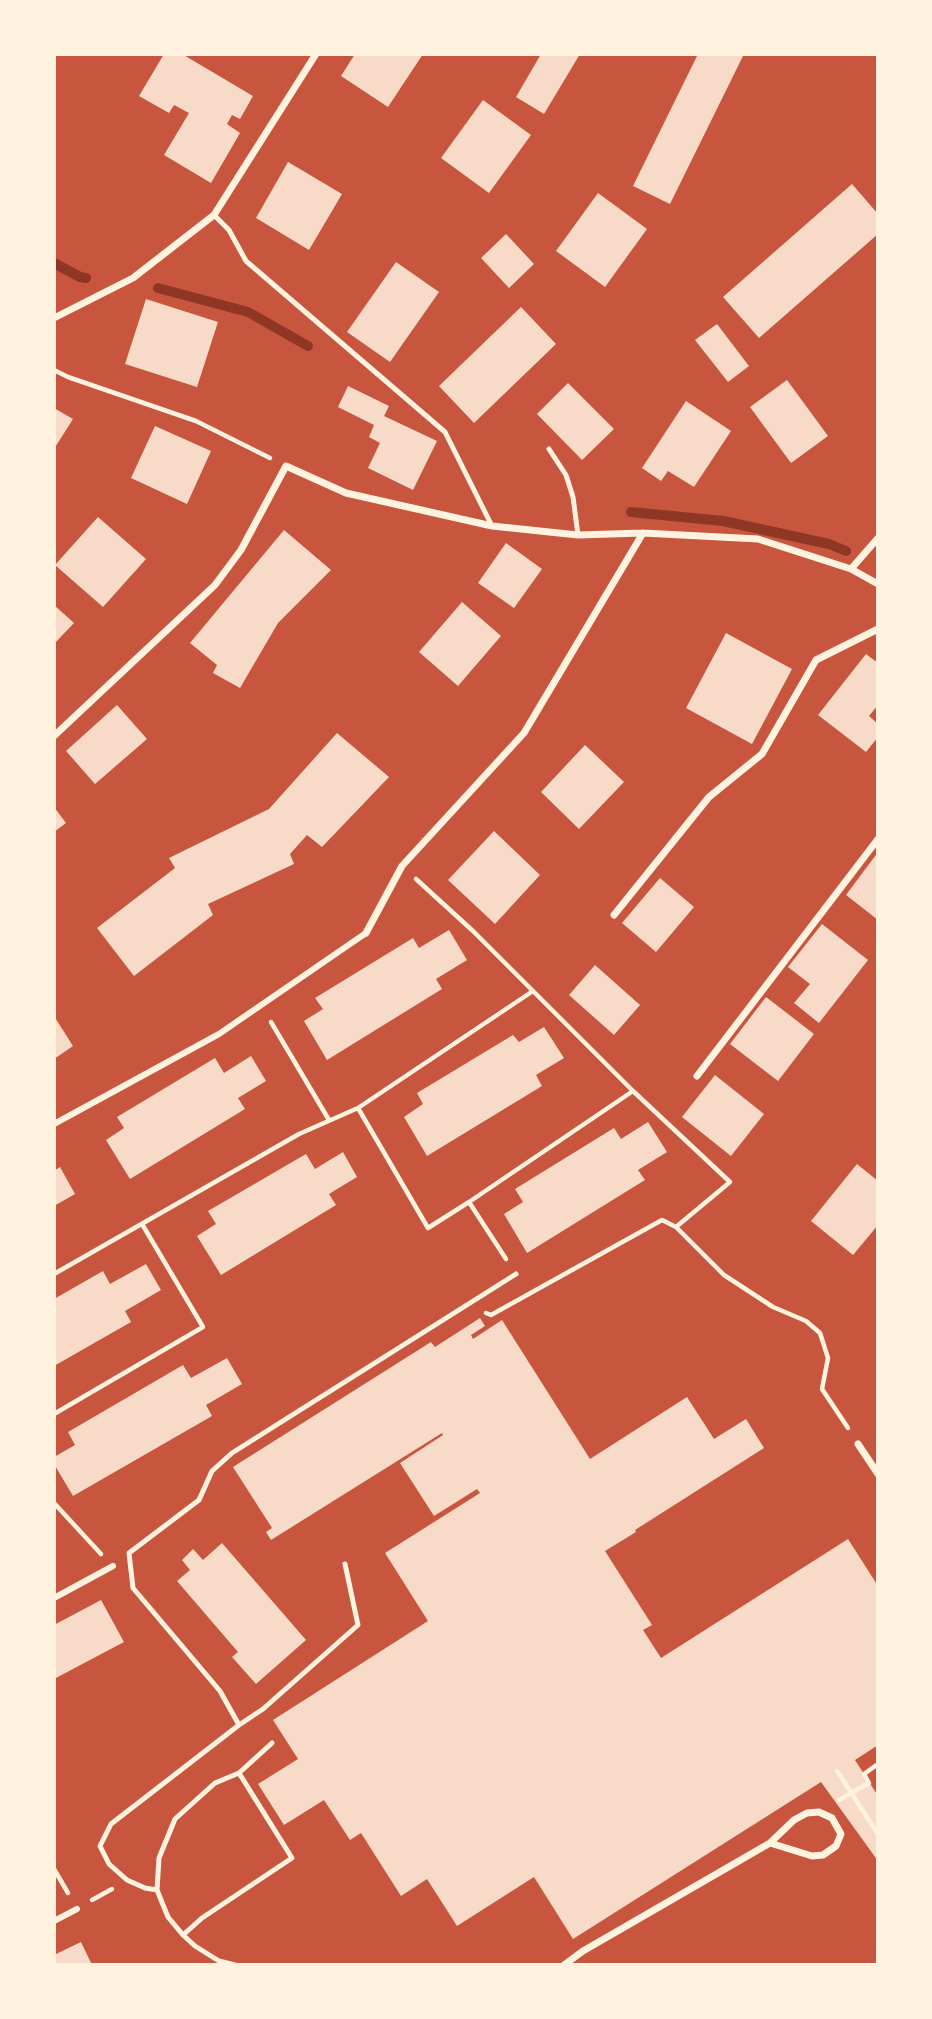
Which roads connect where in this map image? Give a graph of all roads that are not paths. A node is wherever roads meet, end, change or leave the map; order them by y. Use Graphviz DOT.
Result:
graph roads {
  1 [pos="316,54"];
  2 [pos="214,215"];
  3 [pos="54,318"];
  4 [pos="549,449"];
  5 [pos="492,526"];
  6 [pos="643,533"];
  7 [pos="578,535"];
  8 [pos="878,538"];
  9 [pos="851,569"];
  10 [pos="878,584"];
  11 [pos="878,629"];
  12 [pos="54,736"];
  13 [pos="878,839"];
  14 [pos="614,915"];
  15 [pos="366,933"];
  16 [pos="697,1076"];
  17 [pos="54,1124"];
  18 [pos="516,1275"];
  19 [pos="858,1444"];
  20 [pos="878,1474"];
  21 [pos="345,1564"];
  22 [pos="113,1566"];
  23 [pos="54,1598"];
  24 [pos="239,1725"];
  25 [pos="272,1743"];
  26 [pos="239,1773"];
  27 [pos="770,1843"];
  28 [pos="157,1890"];
  29 [pos="77,1909"];
  30 [pos="54,1921"];
  31 [pos="183,1936"];
  32 [pos="235,1965"];
  33 [pos="564,1965"];
  1 -- 2 [label="street"];
  2 -- 3 [label="street"];
  2 -- 5 [label="lane"];
  4 -- 7 [label="lane"];
  5 -- 7 [label="street"];
  5 -- 12 [label="street"];
  6 -- 7 [label="street"];
  6 -- 9 [label="street"];
  6 -- 15 [label="street"];
  8 -- 9 [label="street"];
  9 -- 10 [label="street"];
  11 -- 14 [label="street"];
  13 -- 16 [label="street"];
  15 -- 17 [label="street"];
  18 -- 24 [label="lane"];
  19 -- 20 [label="street"];
  21 -- 24 [label="lane"];
  22 -- 23 [label="street"];
  24 -- 28 [label="lane"];
  25 -- 26 [label="lane"];
  26 -- 28 [label="lane"];
  26 -- 31 [label="lane"];
  27 -- 27 [label="street"];
  27 -- 33 [label="street"];
  28 -- 31 [label="lane"];
  29 -- 30 [label="street"];
  31 -- 32 [label="lane"];
}
